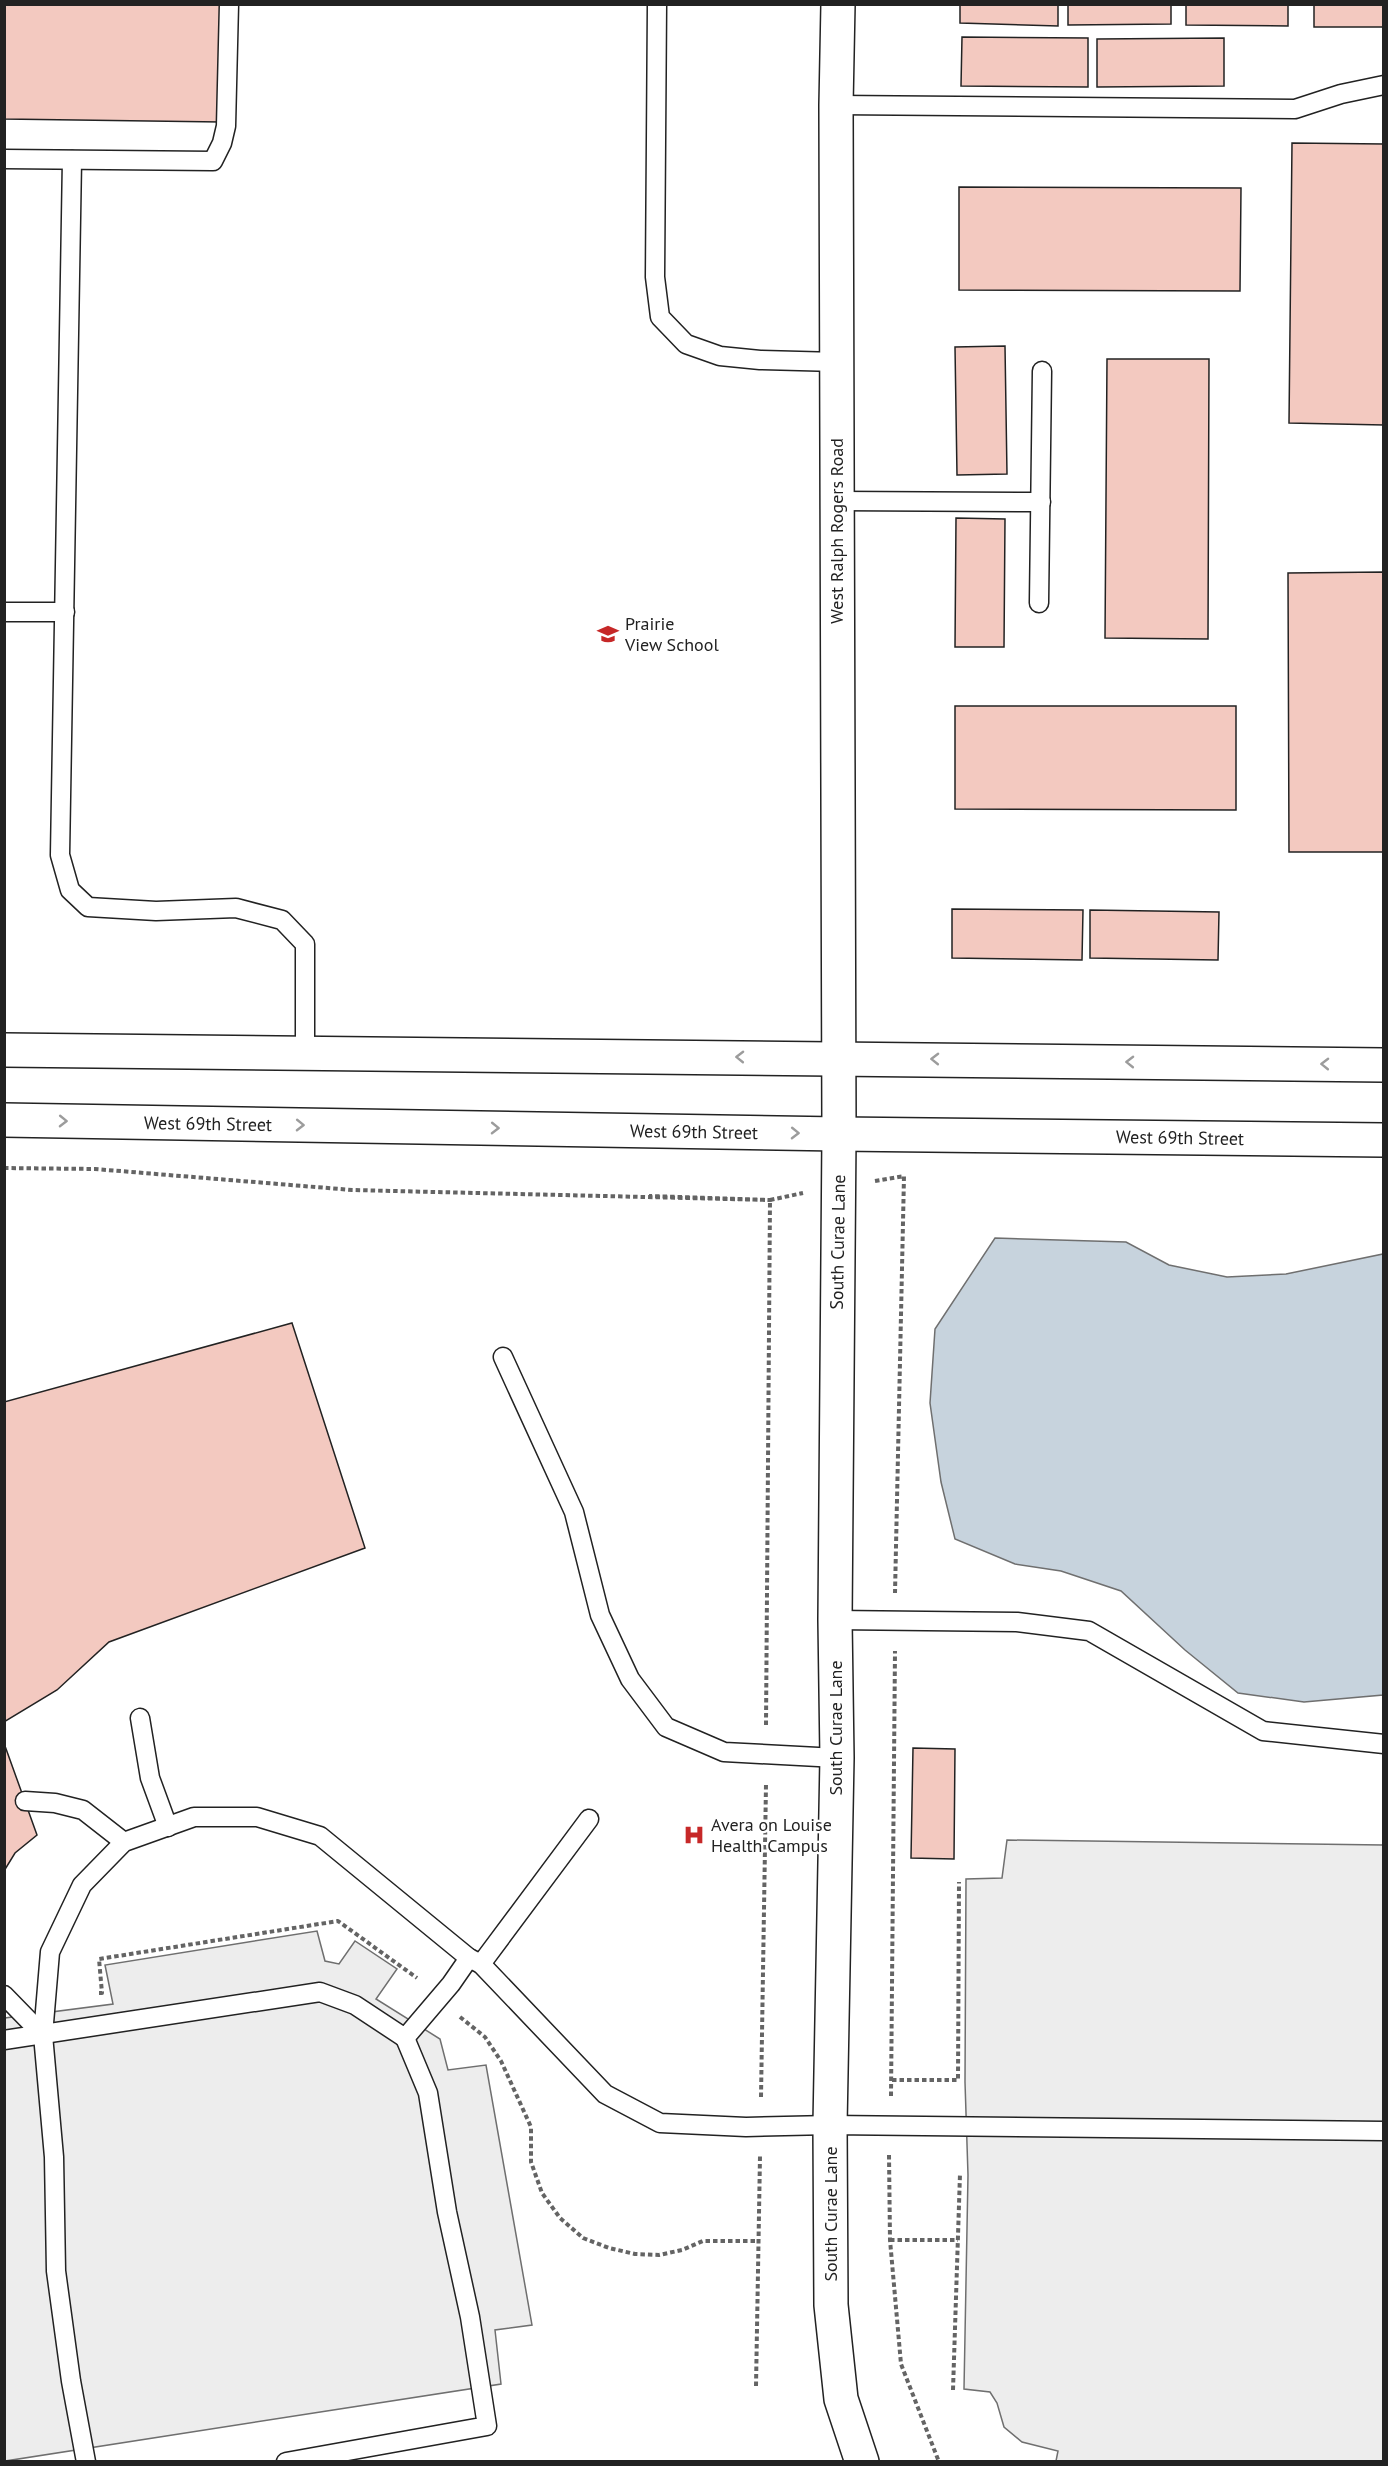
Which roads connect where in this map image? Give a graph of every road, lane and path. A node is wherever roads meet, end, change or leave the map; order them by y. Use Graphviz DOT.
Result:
graph roads {
  1 [pos="229,4"];
  2 [pos="657,4"];
  3 [pos="838,4"];
  4 [pos="1383,85"];
  5 [pos="836,105"];
  6 [pos="4,159"];
  7 [pos="72,160"];
  8 [pos="837,362"];
  9 [pos="1042,371"];
  10 [pos="837,501"];
  11 [pos="1041,502"];
  12 [pos="1039,603"];
  13 [pos="4,612"];
  14 [pos="65,612"];
  15 [pos="4,1050"];
  16 [pos="305,1053"];
  17 [pos="841,1058"];
  18 [pos="1383,1065"];
  19 [pos="4,1120"];
  20 [pos="839,1134"];
  21 [pos="1383,1140"];
  22 [pos="4,1168"];
  23 [pos="649,1196"];
  24 [pos="503,1357"];
  25 [pos="835,1620"];
  26 [pos="140,1718"];
  27 [pos="1383,1744"];
  28 [pos="837,1758"];
  29 [pos="25,1801"];
  30 [pos="589,1819"];
  31 [pos="168,1827"];
  32 [pos="124,1842"];
  33 [pos="959,1882"];
  34 [pos="475,1961"];
  35 [pos="4,1995"];
  36 [pos="43,2035"];
  37 [pos="405,2038"];
  38 [pos="4,2040"];
  39 [pos="830,2125"];
  40 [pos="890,2126"];
  41 [pos="1383,2131"];
  42 [pos="960,2174"];
  43 [pos="890,2240"];
  44 [pos="958,2240"];
  45 [pos="953,2390"];
  46 [pos="87,2462"];
  47 [pos="286,2462"];
  48 [pos="862,2462"];
  49 [pos="939,2462"];
  1 -- 7 [label="lane"];
  2 -- 8 [label="lane"];
  3 -- 5 [label="main road, West Ralph Rogers Road"];
  4 -- 5 [label="lane"];
  5 -- 8 [label="main road, West Ralph Rogers Road"];
  6 -- 7 [label="lane"];
  7 -- 14 [label="lane"];
  8 -- 10 [label="main road, West Ralph Rogers Road"];
  9 -- 11 [label="lane"];
  10 -- 11 [label="lane"];
  10 -- 17 [label="main road, West Ralph Rogers Road"];
  11 -- 12 [label="lane"];
  13 -- 14 [label="lane"];
  14 -- 16 [label="lane"];
  15 -- 16 [label="main road"];
  17 -- 16 [label="main road, one-way"];
  18 -- 17 [label="main road, one-way"];
  17 -- 20 [label="main road, West Ralph Rogers Road"];
  19 -- 20 [label="main road, West 69th Street, one-way"];
  20 -- 21 [label="main road, West 69th Street"];
  20 -- 25 [label="main road, South Curae Lane"];
  22 -- 23 [label="path"];
  24 -- 28 [label="lane"];
  25 -- 27 [label="lane"];
  25 -- 28 [label="main road, South Curae Lane"];
  26 -- 31 [label="lane"];
  28 -- 39 [label="main road, South Curae Lane"];
  29 -- 32 [label="lane"];
  30 -- 34 [label="lane"];
  31 -- 32 [label="lane"];
  31 -- 34 [label="lane"];
  32 -- 36 [label="lane"];
  33 -- 40 [label="path"];
  34 -- 37 [label="lane"];
  34 -- 39 [label="lane"];
  35 -- 36 [label="lane"];
  36 -- 37 [label="lane"];
  36 -- 38 [label="lane"];
  36 -- 46 [label="lane"];
  37 -- 47 [label="lane"];
  39 -- 40 [label="lane"];
  39 -- 48 [label="main road, South Curae Lane"];
  40 -- 41 [label="lane"];
  40 -- 43 [label="path"];
  42 -- 44 [label="path"];
  43 -- 44 [label="path"];
  43 -- 49 [label="path"];
  44 -- 45 [label="path"];
}
